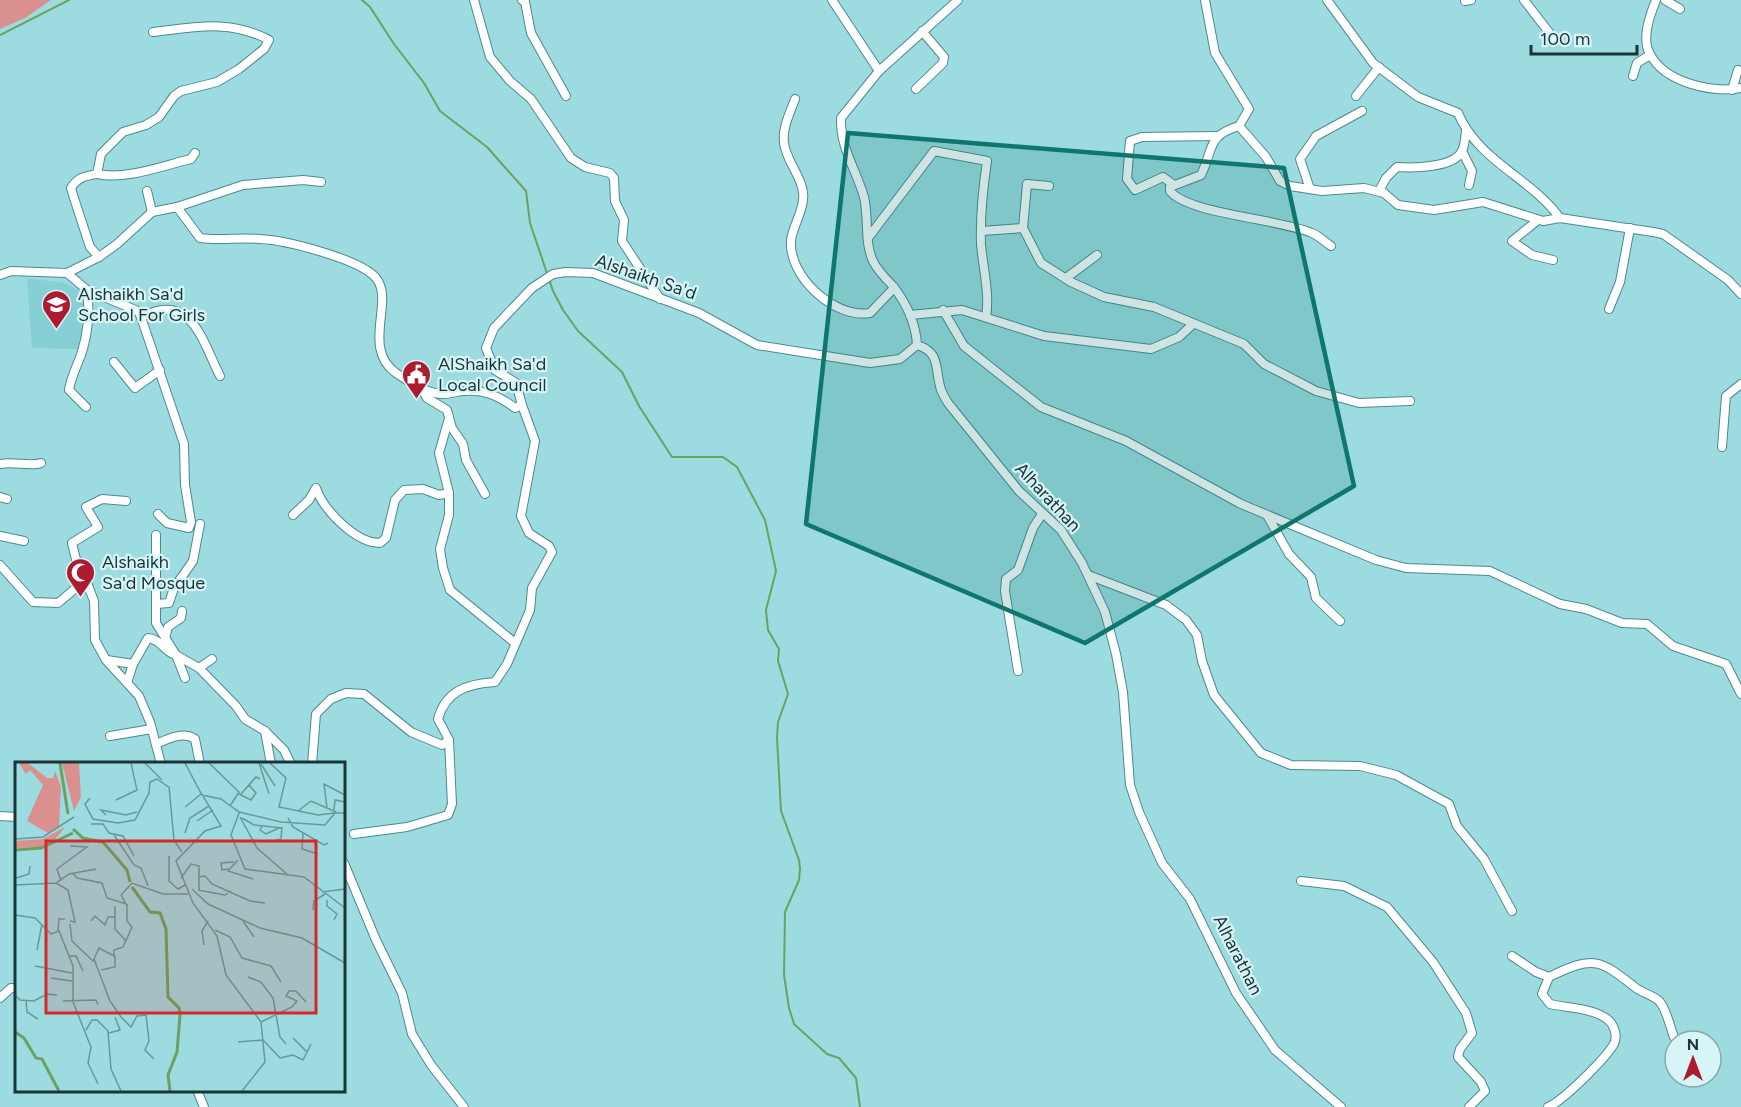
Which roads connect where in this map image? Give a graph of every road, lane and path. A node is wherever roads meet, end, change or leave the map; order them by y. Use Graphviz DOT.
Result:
graph roads {
  1 [pos="474,0"];
  2 [pos="522,0"];
  3 [pos="832,0"];
  4 [pos="957,0"];
  5 [pos="1205,0"];
  6 [pos="1327,0"];
  7 [pos="1524,0"];
  8 [pos="1656,0"];
  9 [pos="1665,0"];
  10 [pos="1680,9"];
  11 [pos="922,31"];
  12 [pos="153,33"];
  13 [pos="1555,40"];
  14 [pos="1650,55"];
  15 [pos="1379,67"];
  16 [pos="1738,70"];
  17 [pos="879,71"];
  18 [pos="1633,76"];
  19 [pos="916,89"];
  20 [pos="1737,89"];
  21 [pos="566,96"];
  22 [pos="1356,96"];
  23 [pos="795,99"];
  24 [pos="1362,111"];
  25 [pos="1239,126"];
  26 [pos="1466,131"];
  27 [pos="1217,136"];
  28 [pos="1462,151"];
  29 [pos="195,153"];
  30 [pos="97,174"];
  31 [pos="321,183"];
  32 [pos="1174,184"];
  33 [pos="1469,185"];
  34 [pos="1049,186"];
  35 [pos="1310,189"];
  36 [pos="147,191"];
  37 [pos="1379,191"];
  38 [pos="177,207"];
  39 [pos="152,212"];
  40 [pos="1560,218"];
  41 [pos="1538,220"];
  42 [pos="1023,228"];
  43 [pos="1630,228"];
  44 [pos="982,231"];
  45 [pos="868,238"];
  46 [pos="1331,246"];
  47 [pos="1097,255"];
  48 [pos="99,257"];
  49 [pos="1552,260"];
  50 [pos="67,273"];
  51 [pos="0,275"];
  52 [pos="1066,278"];
  53 [pos="894,288"];
  54 [pos="87,290"];
  55 [pos="1741,294"];
  56 [pos="660,299"];
  57 [pos="1609,309"];
  58 [pos="944,310"];
  59 [pos="909,315"];
  60 [pos="141,317"];
  61 [pos="986,317"];
  62 [pos="1193,324"];
  63 [pos="917,345"];
  64 [pos="114,362"];
  65 [pos="160,370"];
  66 [pos="220,376"];
  67 [pos="1741,384"];
  68 [pos="421,387"];
  69 [pos="1729,391"];
  70 [pos="1741,392"];
  71 [pos="1410,401"];
  72 [pos="522,405"];
  73 [pos="86,407"];
  74 [pos="449,418"];
  75 [pos="1722,447"];
  76 [pos="41,463"];
  77 [pos="0,464"];
  78 [pos="449,493"];
  79 [pos="485,494"];
  80 [pos="126,501"];
  81 [pos="158,514"];
  82 [pos="1042,514"];
  83 [pos="293,515"];
  84 [pos="1267,515"];
  85 [pos="200,524"];
  86 [pos="156,535"];
  87 [pos="0,536"];
  88 [pos="24,541"];
  89 [pos="0,565"];
  90 [pos="1088,575"];
  91 [pos="81,580"];
  92 [pos="156,604"];
  93 [pos="182,610"];
  94 [pos="1340,621"];
  95 [pos="165,638"];
  96 [pos="514,643"];
  97 [pos="176,655"];
  98 [pos="212,659"];
  99 [pos="106,660"];
  100 [pos="133,664"];
  101 [pos="199,668"];
  102 [pos="1018,671"];
  103 [pos="185,678"];
  104 [pos="127,683"];
  105 [pos="1741,694"];
  106 [pos="152,729"];
  107 [pos="265,731"];
  108 [pos="110,736"];
  109 [pos="449,740"];
  110 [pos="156,744"];
  111 [pos="160,762"];
  112 [pos="200,762"];
  113 [pos="271,762"];
  114 [pos="290,762"];
  115 [pos="314,762"];
  116 [pos="0,816"];
  117 [pos="15,817"];
  118 [pos="354,834"];
  119 [pos="345,865"];
  120 [pos="1302,881"];
  121 [pos="1512,911"];
  122 [pos="1512,956"];
  123 [pos="1550,977"];
  124 [pos="15,988"];
  125 [pos="0,998"];
  126 [pos="1671,1029"];
  127 [pos="198,1092"];
  128 [pos="204,1107"];
  129 [pos="464,1107"];
  130 [pos="1341,1107"];
  131 [pos="1469,1107"];
  132 [pos="1548,1107"];
  1 -- 56 [label="street"];
  2 -- 21 [label="street"];
  3 -- 17 [label="street"];
  4 -- 11 [label="street"];
  5 -- 25 [label="street"];
  6 -- 15 [label="street"];
  7 -- 13 [label="street"];
  8 -- 14 [label="street"];
  9 -- 10 [label="street"];
  11 -- 17 [label="street"];
  11 -- 19 [label="street"];
  12 -- 30 [label="street"];
  14 -- 18 [label="street"];
  14 -- 20 [label="street"];
  15 -- 22 [label="street"];
  15 -- 26 [label="street"];
  16 -- 20 [label="street"];
  17 -- 45 [label="street"];
  23 -- 53 [label="street"];
  24 -- 35 [label="street"];
  25 -- 27 [label="street"];
  25 -- 35 [label="street"];
  26 -- 28 [label="street"];
  26 -- 40 [label="street"];
  27 -- 32 [label="street"];
  27 -- 32 [label="street"];
  28 -- 33 [label="street"];
  28 -- 37 [label="street"];
  29 -- 30 [label="street"];
  30 -- 48 [label="street"];
  31 -- 38 [label="street"];
  32 -- 46 [label="street"];
  34 -- 42 [label="street"];
  35 -- 37 [label="street"];
  36 -- 39 [label="street"];
  37 -- 41 [label="street"];
  38 -- 39 [label="street"];
  38 -- 68 [label="street"];
  39 -- 48 [label="street"];
  40 -- 41 [label="street"];
  40 -- 43 [label="street"];
  41 -- 49 [label="street"];
  42 -- 44 [label="street"];
  42 -- 52 [label="street"];
  43 -- 55 [label="street"];
  43 -- 57 [label="street"];
  44 -- 45 [label="street"];
  44 -- 61 [label="street"];
  45 -- 53 [label="street"];
  47 -- 52 [label="street"];
  48 -- 50 [label="street"];
  50 -- 51 [label="street"];
  50 -- 54 [label="street"];
  52 -- 62 [label="street"];
  53 -- 59 [label="street"];
  54 -- 60 [label="street"];
  54 -- 73 [label="street"];
  56 -- 63 [label="street, Alshaikh Sa'd"];
  56 -- 72 [label="street, Alshaikh Sa'd"];
  58 -- 59 [label="street"];
  58 -- 61 [label="street"];
  58 -- 84 [label="street"];
  59 -- 63 [label="street"];
  60 -- 65 [label="street"];
  60 -- 66 [label="street"];
  61 -- 62 [label="street"];
  62 -- 71 [label="street"];
  63 -- 82 [label="street, Alharathan"];
  64 -- 65 [label="street"];
  65 -- 81 [label="street"];
  67 -- 69 [label="street"];
  68 -- 72 [label="street"];
  68 -- 74 [label="street"];
  69 -- 70 [label="street"];
  69 -- 75 [label="street"];
  72 -- 96 [label="street, Alshaikh Sa'd"];
  74 -- 78 [label="street"];
  74 -- 79 [label="street"];
  76 -- 77 [label="street"];
  78 -- 83 [label="street"];
  78 -- 96 [label="street"];
  80 -- 91 [label="street"];
  82 -- 90 [label="street, Alharathan"];
  82 -- 102 [label="street"];
  84 -- 94 [label="street"];
  84 -- 105 [label="street"];
  85 -- 92 [label="street"];
  86 -- 92 [label="street"];
  87 -- 88 [label="street"];
  89 -- 91 [label="street"];
  90 -- 121 [label="street"];
  90 -- 130 [label="street, Alharathan"];
  91 -- 99 [label="street"];
  92 -- 95 [label="street"];
  93 -- 95 [label="street"];
  95 -- 97 [label="street"];
  96 -- 109 [label="street"];
  97 -- 100 [label="street"];
  97 -- 101 [label="street"];
  97 -- 103 [label="street"];
  98 -- 101 [label="street"];
  99 -- 100 [label="street"];
  99 -- 104 [label="street"];
  100 -- 104 [label="street"];
  101 -- 107 [label="street"];
  104 -- 106 [label="street"];
  106 -- 108 [label="street"];
  106 -- 110 [label="street"];
  107 -- 113 [label="street"];
  107 -- 114 [label="street"];
  109 -- 115 [label="street"];
  109 -- 118 [label="street"];
  110 -- 111 [label="street"];
  110 -- 112 [label="street"];
  116 -- 117 [label="street"];
  119 -- 129 [label="street"];
  120 -- 131 [label="street"];
  122 -- 123 [label="street"];
  123 -- 126 [label="street"];
  123 -- 132 [label="street"];
  124 -- 125 [label="street"];
  127 -- 128 [label="street"];
}
